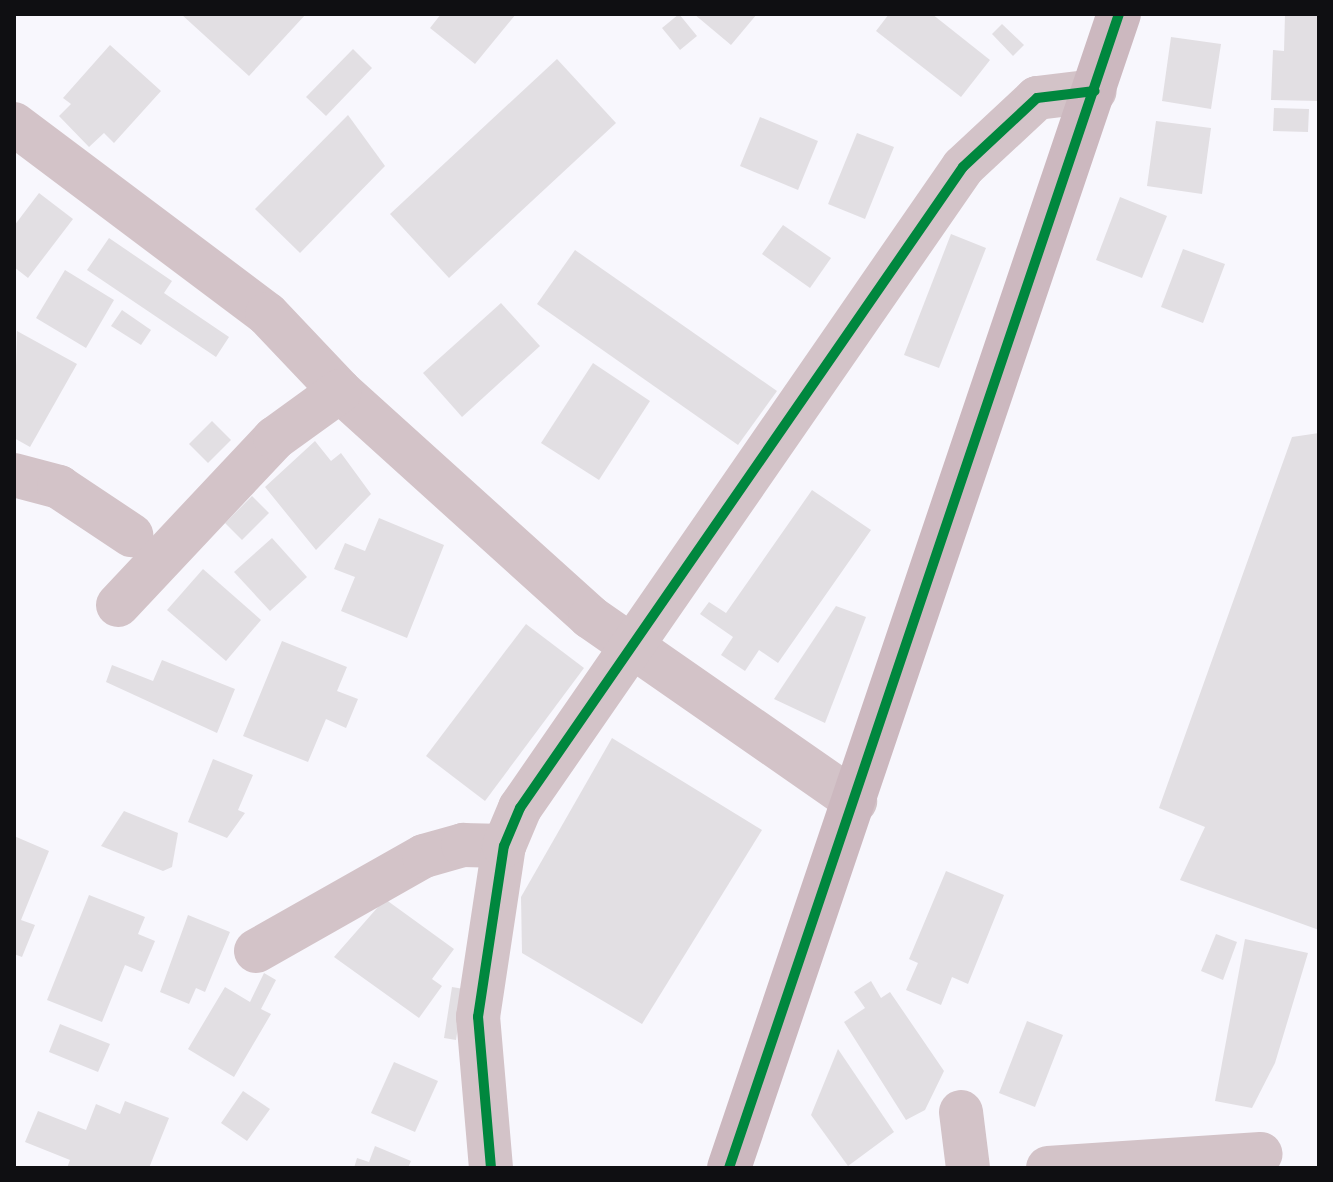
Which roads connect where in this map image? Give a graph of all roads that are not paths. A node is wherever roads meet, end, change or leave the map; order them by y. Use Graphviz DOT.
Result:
graph roads {
  1 [pos="1119,14"];
  2 [pos="1095,91"];
  3 [pos="14,124"];
  4 [pos="340,391"];
  5 [pos="14,475"];
  6 [pos="131,535"];
  7 [pos="118,605"];
  8 [pos="627,645"];
  9 [pos="855,801"];
  10 [pos="504,846"];
  11 [pos="256,951"];
  12 [pos="961,1112"];
  13 [pos="1261,1154"];
  14 [pos="491,1168"];
  15 [pos="729,1168"];
  16 [pos="968,1168"];
  17 [pos="1048,1168"];
  1 -- 2 [label="street"];
  2 -- 8 [label="street"];
  2 -- 9 [label="street"];
  3 -- 4 [label="street"];
  4 -- 7 [label="street"];
  4 -- 8 [label="street"];
  5 -- 6 [label="street"];
  8 -- 9 [label="street"];
  8 -- 10 [label="street"];
  9 -- 15 [label="street"];
  10 -- 11 [label="street"];
  10 -- 14 [label="street"];
  12 -- 16 [label="street"];
  13 -- 17 [label="street"];
}
